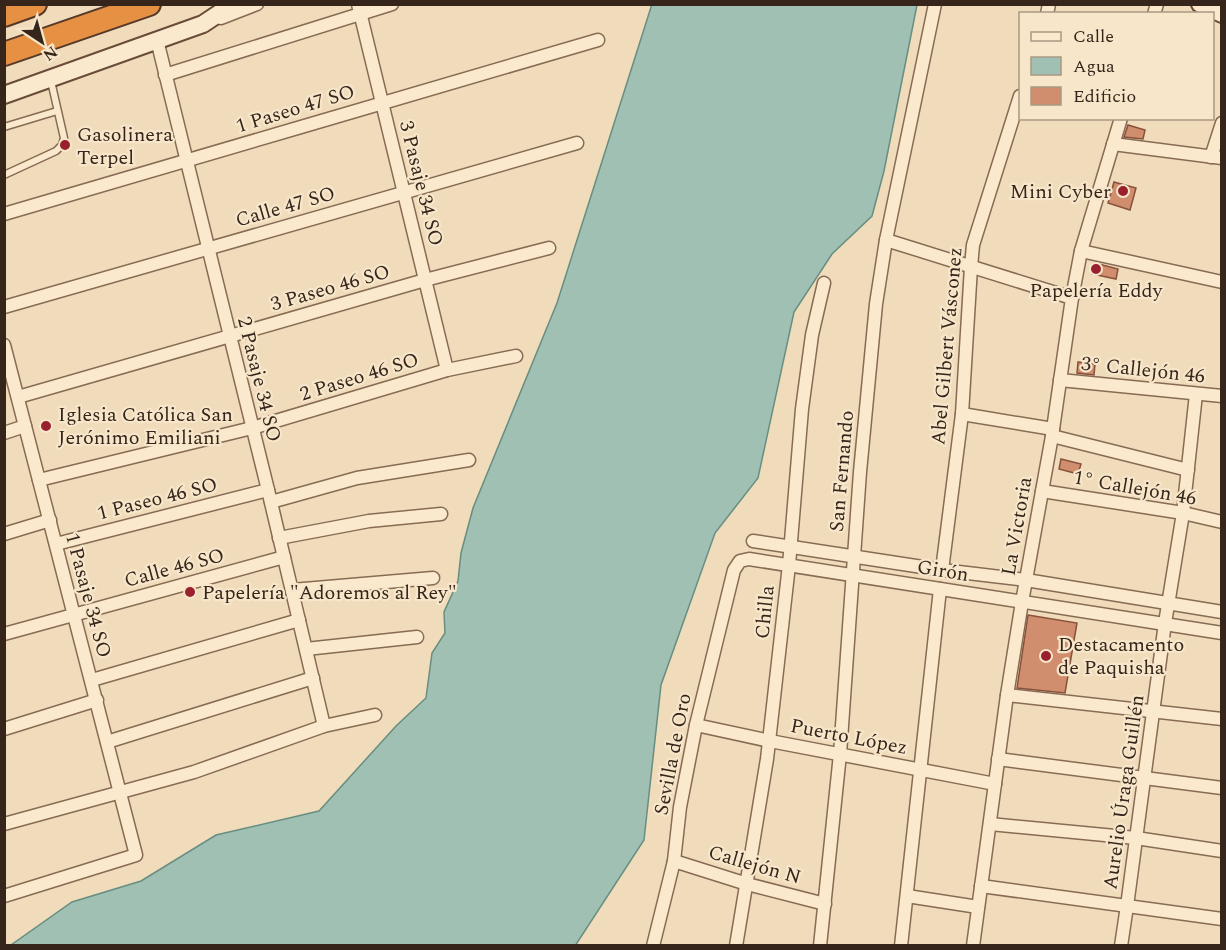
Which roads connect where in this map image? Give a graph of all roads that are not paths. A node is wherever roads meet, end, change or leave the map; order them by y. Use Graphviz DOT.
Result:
graph roads {
  1 [pos="35,4"];
  2 [pos="150,4"];
  3 [pos="233,4"];
  4 [pos="257,4"];
  5 [pos="392,4"];
  6 [pos="935,4"];
  7 [pos="1200,4"];
  8 [pos="359,9"];
  9 [pos="1221,14"];
  10 [pos="4,15"];
  11 [pos="203,24"];
  12 [pos="157,40"];
  13 [pos="598,40"];
  14 [pos="4,54"];
  15 [pos="165,75"];
  16 [pos="51,78"];
  17 [pos="4,95"];
  18 [pos="1019,99"];
  19 [pos="382,102"];
  20 [pos="57,111"];
  21 [pos="1120,120"];
  22 [pos="1221,123"];
  23 [pos="4,127"];
  24 [pos="577,143"];
  25 [pos="1113,144"];
  26 [pos="1216,158"];
  27 [pos="187,161"];
  28 [pos="4,175"];
  29 [pos="404,192"];
  30 [pos="4,214"];
  31 [pos="886,240"];
  32 [pos="208,248"];
  33 [pos="549,248"];
  34 [pos="1081,251"];
  35 [pos="971,267"];
  36 [pos="425,280"];
  37 [pos="1221,282"];
  38 [pos="824,283"];
  39 [pos="1072,298"];
  40 [pos="4,308"];
  41 [pos="230,336"];
  42 [pos="4,345"];
  43 [pos="516,356"];
  44 [pos="447,370"];
  45 [pos="1060,380"];
  46 [pos="1196,394"];
  47 [pos="1221,396"];
  48 [pos="18,397"];
  49 [pos="962,414"];
  50 [pos="25,426"];
  51 [pos="252,428"];
  52 [pos="1053,432"];
  53 [pos="4,433"];
  54 [pos="469,460"];
  55 [pos="1188,470"];
  56 [pos="39,480"];
  57 [pos="1042,491"];
  58 [pos="269,496"];
  59 [pos="1183,513"];
  60 [pos="441,514"];
  61 [pos="50,520"];
  62 [pos="1221,522"];
  63 [pos="4,534"];
  64 [pos="279,538"];
  65 [pos="753,541"];
  66 [pos="56,544"];
  67 [pos="790,547"];
  68 [pos="853,555"];
  69 [pos="284,557"];
  70 [pos="789,566"];
  71 [pos="734,570"];
  72 [pos="942,570"];
  73 [pos="852,575"];
  74 [pos="433,578"];
  75 [pos="1026,580"];
  76 [pos="940,589"];
  77 [pos="292,590"];
  78 [pos="1022,602"];
  79 [pos="1169,604"];
  80 [pos="1221,612"];
  81 [pos="74,614"];
  82 [pos="299,620"];
  83 [pos="1165,623"];
  84 [pos="1221,633"];
  85 [pos="4,634"];
  86 [pos="417,637"];
  87 [pos="306,649"];
  88 [pos="313,678"];
  89 [pos="92,680"];
  90 [pos="1007,695"];
  91 [pos="97,700"];
  92 [pos="1154,712"];
  93 [pos="375,716"];
  94 [pos="1221,718"];
  95 [pos="696,725"];
  96 [pos="324,726"];
  97 [pos="4,729"];
  98 [pos="770,741"];
  99 [pos="107,742"];
  100 [pos="840,754"];
  101 [pos="998,759"];
  102 [pos="920,770"];
  103 [pos="1144,779"];
  104 [pos="995,784"];
  105 [pos="1221,788"];
  106 [pos="120,792"];
  107 [pos="4,824"];
  108 [pos="990,824"];
  109 [pos="1136,838"];
  110 [pos="1221,851"];
  111 [pos="674,861"];
  112 [pos="747,884"];
  113 [pos="981,886"];
  114 [pos="4,896"];
  115 [pos="907,896"];
  116 [pos="825,904"];
  117 [pos="1127,906"];
  118 [pos="978,907"];
  119 [pos="1221,919"];
  120 [pos="653,945"];
  121 [pos="736,945"];
  122 [pos="820,945"];
  123 [pos="901,945"];
  124 [pos="973,945"];
  125 [pos="1120,945"];
  1 -- 10 [label="highway"];
  2 -- 14 [label="highway"];
  3 -- 11 [label="street"];
  4 -- 11 [label="street"];
  5 -- 8 [label="street"];
  6 -- 31 [label="street, San Fernando"];
  7 -- 9 [label="street"];
  8 -- 15 [label="street"];
  8 -- 19 [label="street, 3 Pasaje 34 SO"];
  11 -- 12 [label="street"];
  12 -- 15 [label="street, 2 Pasaje 34 SO"];
  12 -- 16 [label="street"];
  13 -- 19 [label="street, 1 Paseo 47 SO"];
  15 -- 27 [label="street, 2 Pasaje 34 SO"];
  16 -- 17 [label="street"];
  16 -- 20 [label="lane"];
  18 -- 35 [label="street, Abel Gilbert Vásconez"];
  19 -- 27 [label="street, 1 Paseo 47 SO"];
  19 -- 29 [label="street, 3 Pasaje 34 SO"];
  20 -- 23 [label="lane"];
  20 -- 28 [label="lane"];
  21 -- 25 [label="street, La Victoria"];
  22 -- 26 [label="street"];
  24 -- 29 [label="street, Calle 47 SO"];
  25 -- 26 [label="street"];
  25 -- 34 [label="street, La Victoria"];
  27 -- 30 [label="street, 1 Paseo 47 SO"];
  27 -- 32 [label="street, 2 Pasaje 34 SO"];
  29 -- 32 [label="street, Calle 47 SO"];
  29 -- 36 [label="street, 3 Pasaje 34 SO"];
  31 -- 35 [label="street"];
  31 -- 68 [label="street, San Fernando"];
  32 -- 40 [label="street, Calle 47 SO"];
  32 -- 41 [label="street, 2 Pasaje 34 SO"];
  33 -- 36 [label="street, 3 Paseo 46 SO"];
  34 -- 37 [label="street"];
  34 -- 39 [label="street, La Victoria"];
  35 -- 39 [label="street"];
  35 -- 49 [label="street, Abel Gilbert Vásconez"];
  36 -- 41 [label="street, 3 Paseo 46 SO"];
  36 -- 44 [label="street, 3 Pasaje 34 SO"];
  38 -- 67 [label="street, Chilla"];
  39 -- 45 [label="street, La Victoria"];
  41 -- 48 [label="street, 3 Paseo 46 SO"];
  41 -- 51 [label="street, 2 Pasaje 34 SO"];
  42 -- 48 [label="street, 1 Pasaje 34 SO"];
  43 -- 44 [label="street, 2 Paseo 46 SO"];
  44 -- 51 [label="street, 2 Paseo 46 SO"];
  45 -- 46 [label="street, 3° Callejón 46"];
  45 -- 52 [label="street, La Victoria"];
  46 -- 47 [label="street, 3° Callejón 46"];
  46 -- 55 [label="street, Aurelio Úraga Guillén"];
  48 -- 50 [label="street, 1 Pasaje 34 SO"];
  49 -- 52 [label="street"];
  49 -- 72 [label="street, Abel Gilbert Vásconez"];
  50 -- 53 [label="street"];
  50 -- 56 [label="street, 1 Pasaje 34 SO"];
  51 -- 56 [label="street, 2 Paseo 46 SO"];
  51 -- 58 [label="street, 2 Pasaje 34 SO"];
  52 -- 55 [label="street"];
  52 -- 57 [label="street, La Victoria"];
  54 -- 58 [label="street, 1 Paseo 46 SO"];
  55 -- 59 [label="street, Aurelio Úraga Guillén"];
  56 -- 61 [label="street, 1 Pasaje 34 SO"];
  57 -- 59 [label="street, 1° Callejón 46"];
  57 -- 75 [label="street, La Victoria"];
  58 -- 64 [label="street, 2 Pasaje 34 SO"];
  58 -- 66 [label="street, 1 Paseo 46 SO"];
  59 -- 62 [label="street, 1° Callejón 46"];
  59 -- 79 [label="street, Aurelio Úraga Guillén"];
  60 -- 64 [label="street"];
  61 -- 63 [label="street"];
  61 -- 66 [label="street, 1 Pasaje 34 SO"];
  64 -- 69 [label="street, 2 Pasaje 34 SO"];
  65 -- 67 [label="street, Girón"];
  66 -- 81 [label="street, 1 Pasaje 34 SO"];
  67 -- 68 [label="street, Girón"];
  67 -- 70 [label="street, Chilla"];
  68 -- 72 [label="street, Girón"];
  68 -- 73 [label="street, San Fernando"];
  69 -- 77 [label="street, 2 Pasaje 34 SO"];
  69 -- 81 [label="street, Calle 46 SO"];
  70 -- 71 [label="street, Girón"];
  70 -- 73 [label="street, Girón"];
  70 -- 98 [label="street, Chilla"];
  71 -- 95 [label="street, Sevilla de Oro"];
  72 -- 75 [label="street, Girón"];
  73 -- 76 [label="street, Girón"];
  73 -- 100 [label="street, San Fernando"];
  74 -- 77 [label="street"];
  75 -- 78 [label="street, La Victoria"];
  75 -- 79 [label="street, Girón"];
  76 -- 78 [label="street, Girón"];
  76 -- 102 [label="street"];
  77 -- 82 [label="street, 2 Pasaje 34 SO"];
  78 -- 83 [label="street, Girón"];
  78 -- 90 [label="street, La Victoria"];
  79 -- 80 [label="street, Girón"];
  79 -- 83 [label="street, Aurelio Úraga Guillén"];
  81 -- 85 [label="street, Calle 46 SO"];
  81 -- 89 [label="street, 1 Pasaje 34 SO"];
  82 -- 87 [label="street, 2 Pasaje 34 SO"];
  82 -- 89 [label="street"];
  83 -- 84 [label="street, Girón"];
  83 -- 92 [label="street, Aurelio Úraga Guillén"];
  86 -- 87 [label="street"];
  87 -- 88 [label="street, 2 Pasaje 34 SO"];
  88 -- 96 [label="street, 2 Pasaje 34 SO"];
  88 -- 99 [label="street"];
  89 -- 91 [label="street, 1 Pasaje 34 SO"];
  90 -- 92 [label="street"];
  90 -- 101 [label="street, La Victoria"];
  91 -- 97 [label="street"];
  91 -- 99 [label="street, 1 Pasaje 34 SO"];
  92 -- 94 [label="street"];
  92 -- 103 [label="street, Aurelio Úraga Guillén"];
  93 -- 96 [label="street"];
  95 -- 98 [label="street, Puerto López"];
  95 -- 111 [label="street, Sevilla de Oro"];
  96 -- 106 [label="street"];
  98 -- 100 [label="street, Puerto López"];
  98 -- 112 [label="street, Chilla"];
  99 -- 106 [label="street, 1 Pasaje 34 SO"];
  100 -- 102 [label="street, Puerto López"];
  100 -- 116 [label="street, San Fernando"];
  101 -- 103 [label="street"];
  101 -- 104 [label="street, La Victoria"];
  102 -- 104 [label="street, Puerto López"];
  102 -- 115 [label="street"];
  103 -- 105 [label="street"];
  103 -- 109 [label="street, Aurelio Úraga Guillén"];
  104 -- 108 [label="street, La Victoria"];
  106 -- 107 [label="street"];
  106 -- 114 [label="street, 1 Pasaje 34 SO"];
  108 -- 109 [label="street"];
  108 -- 113 [label="street, La Victoria"];
  109 -- 110 [label="street"];
  109 -- 117 [label="street, Aurelio Úraga Guillén"];
  111 -- 112 [label="street, Callejón N"];
  111 -- 120 [label="street, Sevilla de Oro"];
  112 -- 116 [label="street, Callejón N"];
  112 -- 121 [label="street, Chilla"];
  113 -- 117 [label="street"];
  113 -- 118 [label="street, La Victoria"];
  115 -- 118 [label="street"];
  115 -- 123 [label="street"];
  116 -- 122 [label="street, San Fernando"];
  117 -- 119 [label="street"];
  117 -- 125 [label="street, Aurelio Úraga Guillén"];
  118 -- 124 [label="street, La Victoria"];
}
